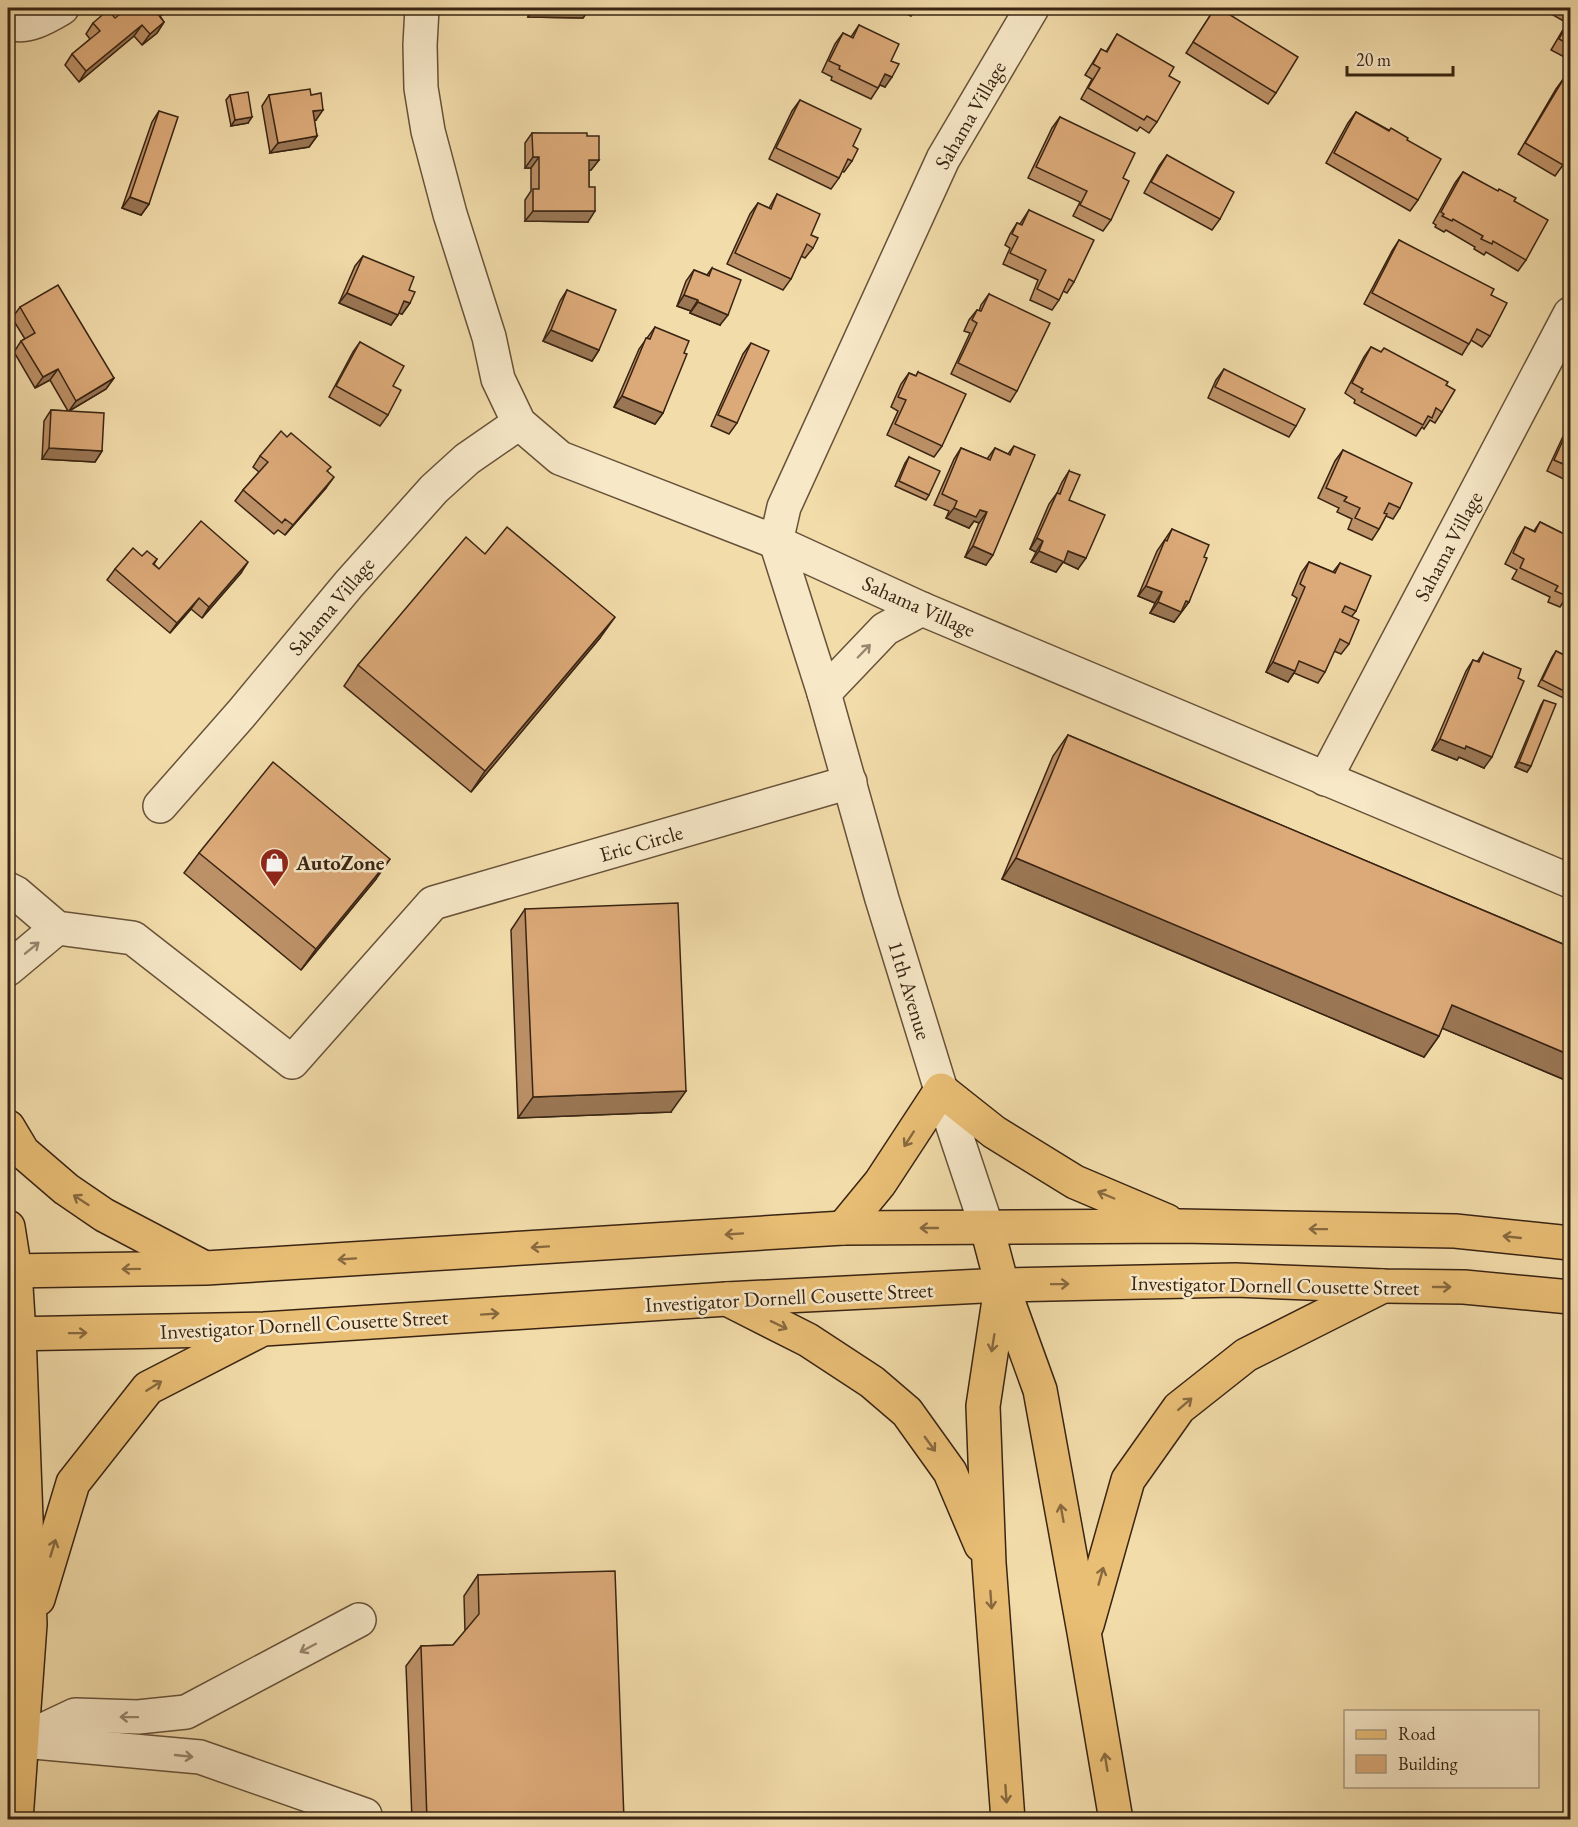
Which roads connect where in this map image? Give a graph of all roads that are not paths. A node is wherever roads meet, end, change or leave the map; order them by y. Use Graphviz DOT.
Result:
graph roads {
  1 [pos="62,8"];
  2 [pos="422,8"];
  3 [pos="1032,8"];
  4 [pos="8,23"];
  5 [pos="1570,314"];
  6 [pos="519,423"];
  7 [pos="776,542"];
  8 [pos="922,609"];
  9 [pos="824,693"];
  10 [pos="1325,779"];
  11 [pos="850,782"];
  12 [pos="160,806"];
  13 [pos="1570,881"];
  14 [pos="8,889"];
  15 [pos="57,928"];
  16 [pos="8,969"];
  17 [pos="941,1090"];
  18 [pos="8,1127"];
  19 [pos="1179,1226"];
  20 [pos="8,1227"];
  21 [pos="843,1228"];
  22 [pos="987,1228"];
  23 [pos="1570,1243"];
  24 [pos="206,1269"];
  25 [pos="11,1271"];
  26 [pos="1002,1285"];
  27 [pos="1383,1286"];
  28 [pos="1570,1297"];
  29 [pos="727,1299"];
  30 [pos="264,1329"];
  31 [pos="14,1334"];
  32 [pos="988,1563"];
  33 [pos="8,1571"];
  34 [pos="359,1620"];
  35 [pos="30,1624"];
  36 [pos="1084,1632"];
  37 [pos="22,1740"];
  38 [pos="365,1815"];
  39 [pos="16,1820"];
  40 [pos="1008,1820"];
  41 [pos="1116,1820"];
  1 -- 4 [label="street"];
  2 -- 6 [label="street, Sahama Village"];
  3 -- 7 [label="street, Sahama Village"];
  5 -- 10 [label="street, Sahama Village"];
  6 -- 7 [label="street, Sahama Village"];
  6 -- 12 [label="street, Sahama Village"];
  7 -- 8 [label="street, Sahama Village"];
  7 -- 9 [label="street, 11th Avenue"];
  9 -- 8 [label="street, one-way"];
  8 -- 10 [label="street, Sahama Village"];
  9 -- 11 [label="street, 11th Avenue"];
  10 -- 13 [label="street, Sahama Village"];
  11 -- 15 [label="street, Eric Circle"];
  11 -- 17 [label="street, 11th Avenue"];
  14 -- 15 [label="street"];
  16 -- 15 [label="street, one-way"];
  19 -- 17 [label="main road, one-way"];
  17 -- 21 [label="main road, one-way"];
  17 -- 22 [label="street, 11th Avenue"];
  24 -- 18 [label="main road, one-way"];
  19 -- 22 [label="main road"];
  23 -- 19 [label="main road, one-way"];
  20 -- 25 [label="main road"];
  22 -- 21 [label="main road, one-way"];
  21 -- 24 [label="main road, one-way"];
  22 -- 26 [label="main road, 11th Avenue"];
  24 -- 25 [label="main road, one-way"];
  25 -- 31 [label="main road"];
  26 -- 27 [label="main road, Investigator Dornell Cousette Street, one-way"];
  26 -- 29 [label="main road, Investigator Dornell Cousette Street"];
  26 -- 32 [label="main road, one-way"];
  36 -- 26 [label="main road, 11th Avenue, one-way"];
  27 -- 28 [label="main road, Investigator Dornell Cousette Street, one-way"];
  36 -- 27 [label="main road, one-way"];
  30 -- 29 [label="main road, Investigator Dornell Cousette Street, one-way"];
  29 -- 32 [label="main road, one-way"];
  31 -- 30 [label="main road, Investigator Dornell Cousette Street, one-way"];
  35 -- 30 [label="main road, one-way"];
  31 -- 35 [label="main road"];
  32 -- 40 [label="main road, one-way"];
  33 -- 35 [label="main road"];
  34 -- 37 [label="street, one-way"];
  35 -- 37 [label="main road"];
  41 -- 36 [label="main road, 11th Avenue, one-way"];
  37 -- 38 [label="street, one-way"];
  37 -- 39 [label="main road"];
}
